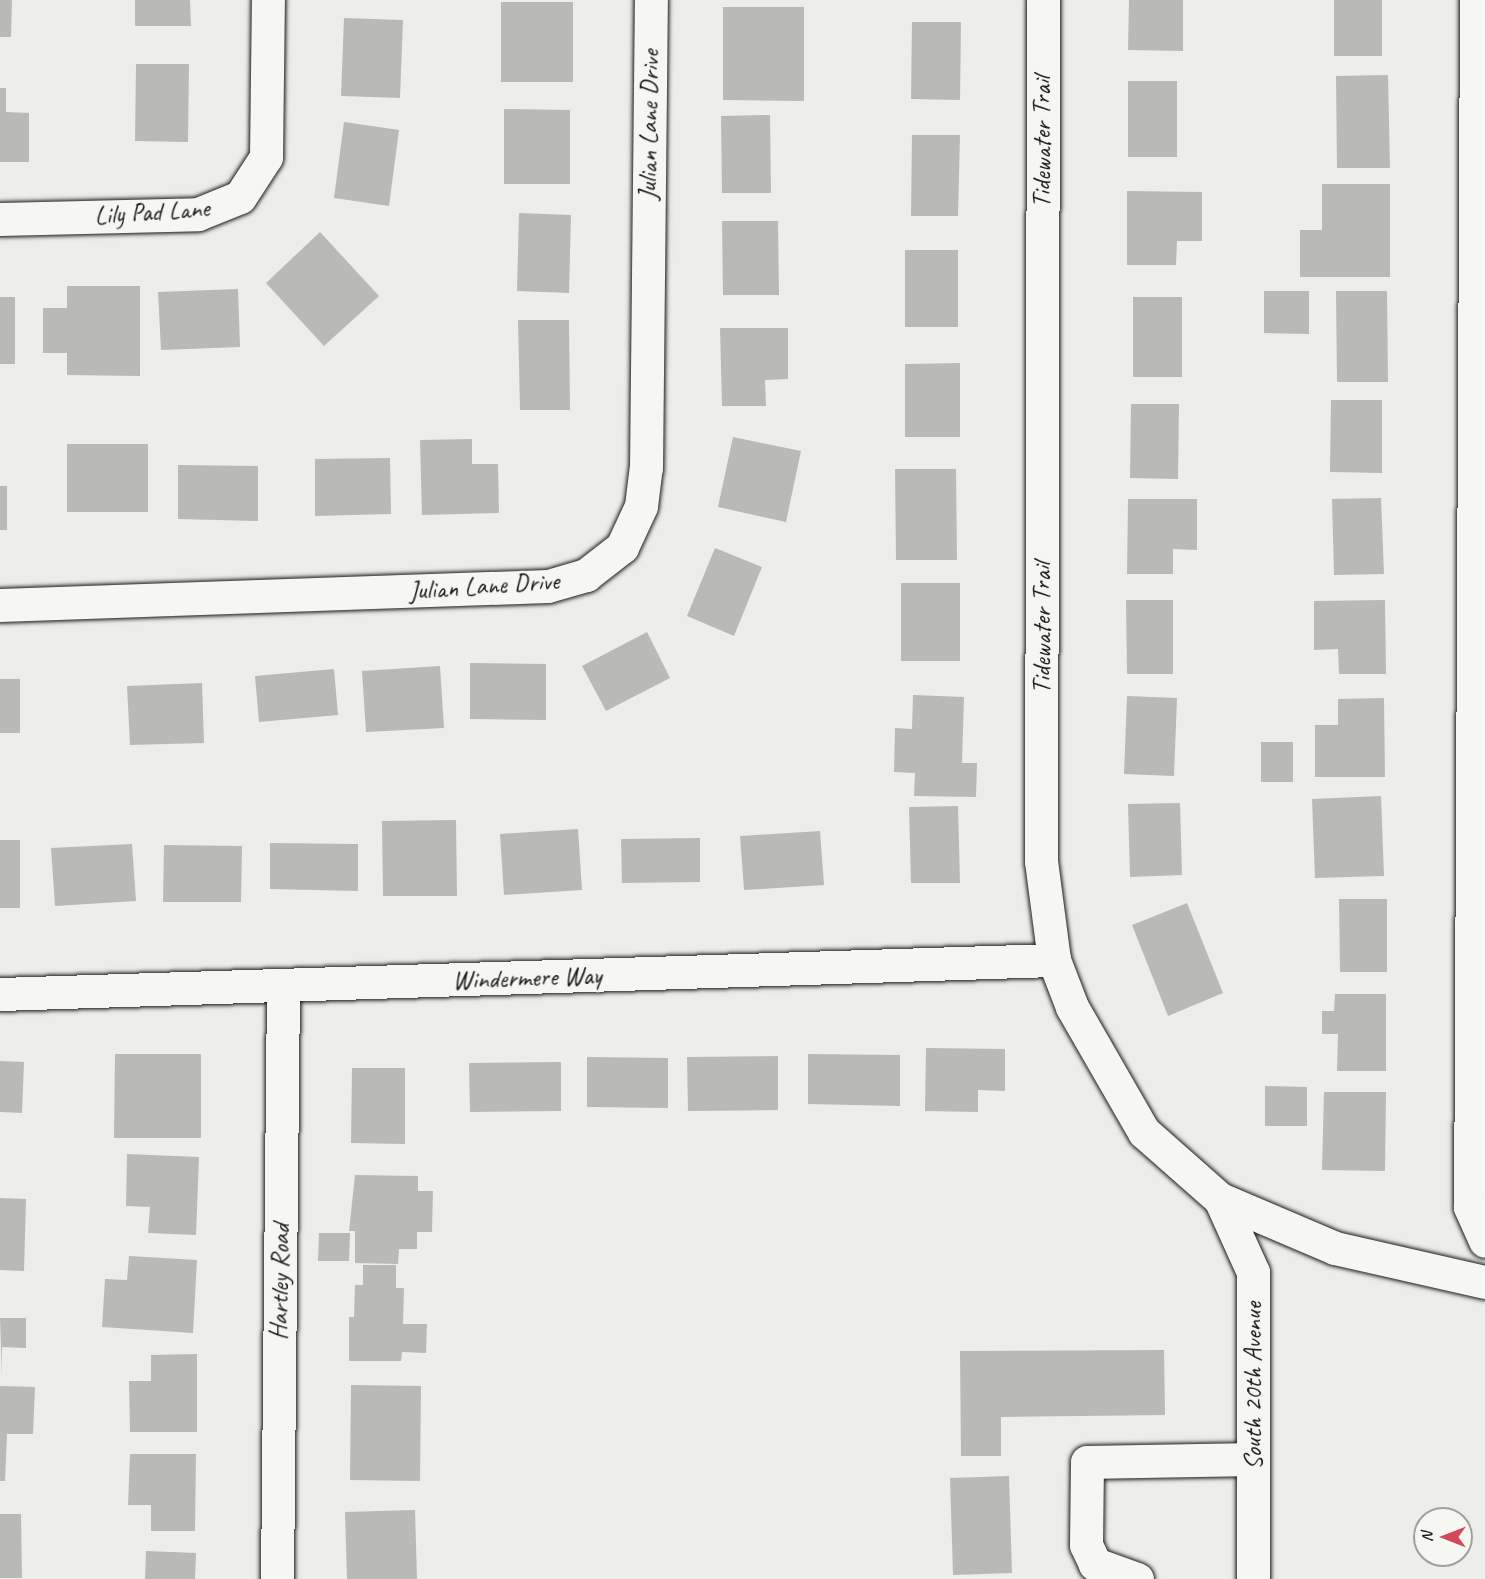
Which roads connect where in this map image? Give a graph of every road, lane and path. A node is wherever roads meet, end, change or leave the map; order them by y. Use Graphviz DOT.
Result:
graph roads {
  1 [pos="267,0"];
  2 [pos="651,0"];
  3 [pos="1042,0"];
  4 [pos="1476,0"];
  5 [pos="0,219"];
  6 [pos="0,605"];
  7 [pos="1054,960"];
  8 [pos="283,986"];
  9 [pos="0,994"];
  10 [pos="1220,1199"];
  11 [pos="1485,1241"];
  12 [pos="1485,1282"];
  13 [pos="1252,1459"];
  14 [pos="277,1579"];
  15 [pos="1137,1579"];
  16 [pos="1252,1579"];
  1 -- 5 [label="street, Lily Pad Lane"];
  2 -- 6 [label="street, Julian Lane Drive"];
  3 -- 7 [label="street, Tidewater Trail"];
  4 -- 11 [label="street"];
  7 -- 8 [label="street, Windermere Way"];
  7 -- 10 [label="street, Tidewater Trail"];
  8 -- 9 [label="street, Windermere Way"];
  8 -- 14 [label="street, Hartley Road"];
  10 -- 12 [label="street"];
  10 -- 13 [label="street, South 20th Avenue"];
  13 -- 15 [label="street"];
  13 -- 16 [label="street, South 20th Avenue"];
}
